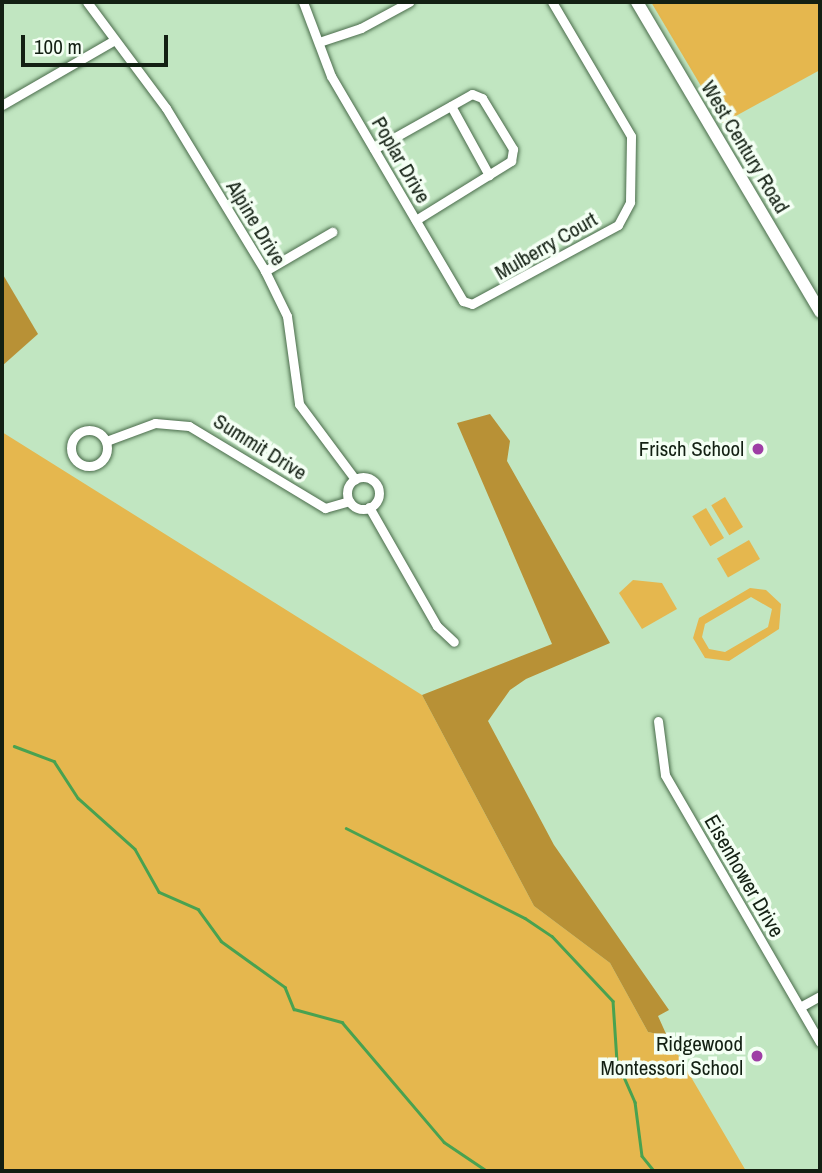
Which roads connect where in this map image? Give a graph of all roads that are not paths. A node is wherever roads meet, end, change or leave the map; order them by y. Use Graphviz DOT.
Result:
graph roads {
  1 [pos="87,2"];
  2 [pos="303,2"];
  3 [pos="409,2"];
  4 [pos="552,2"];
  5 [pos="636,2"];
  6 [pos="113,41"];
  7 [pos="319,42"];
  8 [pos="2,105"];
  9 [pos="451,106"];
  10 [pos="374,149"];
  11 [pos="489,175"];
  12 [pos="416,220"];
  13 [pos="332,232"];
  14 [pos="265,271"];
  15 [pos="494,296"];
  16 [pos="820,312"];
  17 [pos="108,440"];
  18 [pos="355,479"];
  19 [pos="349,501"];
  20 [pos="369,507"];
  21 [pos="454,642"];
  22 [pos="658,721"];
  23 [pos="820,996"];
  24 [pos="800,1007"];
  25 [pos="820,1042"];
  1 -- 6 [label="street, Alpine Drive"];
  2 -- 7 [label="street, Poplar Drive"];
  3 -- 7 [label="street"];
  4 -- 15 [label="street, Mulberry Court"];
  5 -- 16 [label="main road, West Century Road"];
  6 -- 8 [label="street"];
  6 -- 14 [label="street, Alpine Drive"];
  7 -- 10 [label="street, Poplar Drive"];
  9 -- 10 [label="street"];
  9 -- 11 [label="street"];
  9 -- 11 [label="street"];
  10 -- 12 [label="street, Poplar Drive"];
  11 -- 12 [label="street"];
  12 -- 15 [label="street, Poplar Drive"];
  13 -- 14 [label="street"];
  14 -- 18 [label="street, Alpine Drive"];
  17 -- 17 [label="street, Summit Drive"];
  17 -- 19 [label="street, Summit Drive"];
  18 -- 19 [label="street"];
  18 -- 20 [label="street"];
  19 -- 20 [label="street"];
  20 -- 21 [label="street"];
  22 -- 24 [label="street, Eisenhower Drive"];
  23 -- 24 [label="street"];
  24 -- 25 [label="street, Eisenhower Drive"];
}
